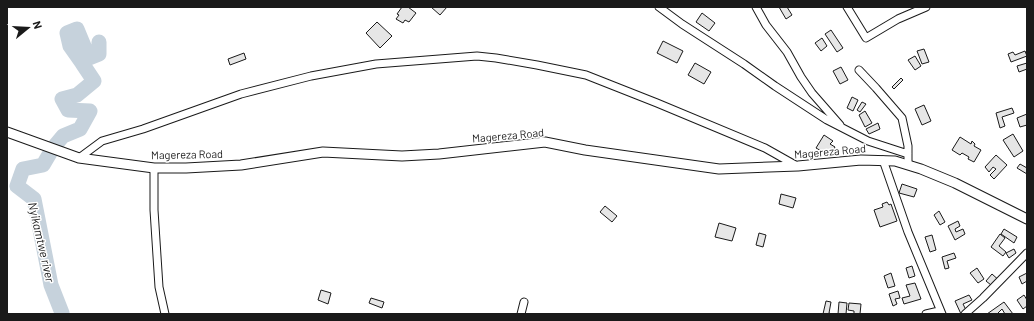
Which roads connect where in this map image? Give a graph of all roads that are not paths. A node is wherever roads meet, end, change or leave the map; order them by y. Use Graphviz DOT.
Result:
graph roads {
  1 [pos="659,7"];
  2 [pos="756,7"];
  3 [pos="847,7"];
  4 [pos="926,7"];
  5 [pos="859,70"];
  6 [pos="842,127"];
  7 [pos="7,132"];
  8 [pos="908,154"];
  9 [pos="79,158"];
  10 [pos="883,160"];
  11 [pos="908,165"];
  12 [pos="798,166"];
  13 [pos="154,168"];
  14 [pos="1027,219"];
  15 [pos="1027,253"];
  16 [pos="524,302"];
  17 [pos="940,312"];
  18 [pos="165,314"];
  19 [pos="520,314"];
  20 [pos="926,314"];
  21 [pos="965,314"];
  1 -- 6 [label="street"];
  2 -- 6 [label="street"];
  3 -- 4 [label="street"];
  5 -- 8 [label="street"];
  6 -- 8 [label="street"];
  7 -- 9 [label="street, Magereza Road"];
  8 -- 11 [label="street"];
  9 -- 12 [label="street"];
  9 -- 13 [label="street, Magereza Road"];
  10 -- 11 [label="street, Magereza Road"];
  10 -- 12 [label="street, Magereza Road"];
  10 -- 17 [label="street"];
  11 -- 14 [label="street, Magereza Road"];
  12 -- 13 [label="street, Magereza Road"];
  13 -- 18 [label="street"];
  15 -- 21 [label="street"];
  16 -- 19 [label="street"];
  17 -- 20 [label="street"];
}
